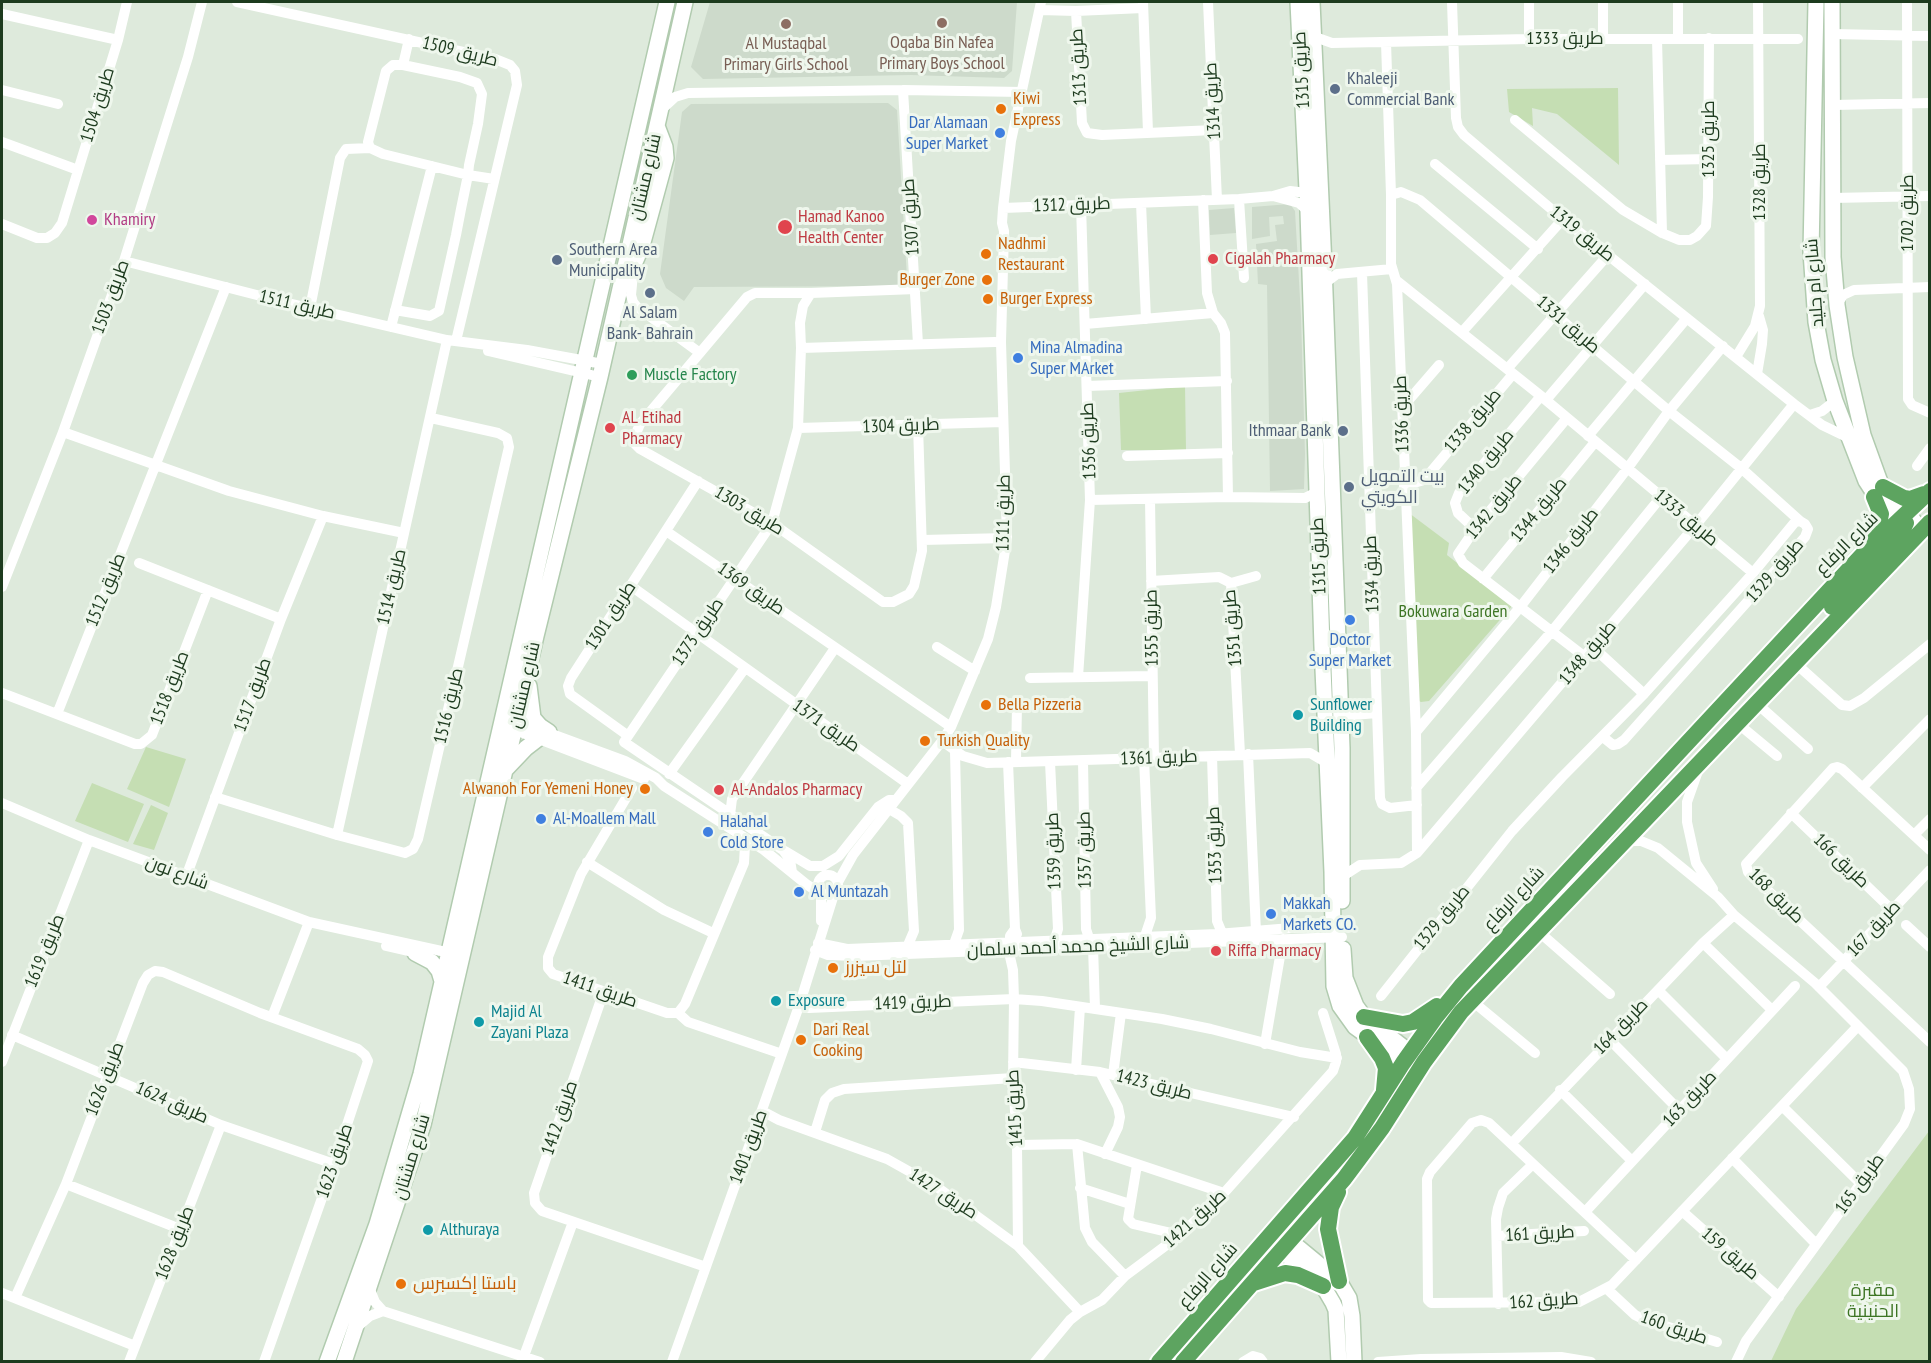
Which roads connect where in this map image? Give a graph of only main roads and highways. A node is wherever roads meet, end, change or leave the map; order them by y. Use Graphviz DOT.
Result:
graph roads {
  1 [pos="1929,490"];
  2 [pos="1914,524"];
  3 [pos="1865,552"];
  4 [pos="1461,986"];
  5 [pos="1364,1017"];
  6 [pos="1367,1037"];
  7 [pos="1414,1063"];
  8 [pos="1382,1097"];
  9 [pos="1344,1179"];
  10 [pos="1339,1281"];
  11 [pos="1250,1284"];
  12 [pos="1323,1286"];
  13 [pos="1160,1362"];
  14 [pos="1183,1362"];
  1 -- 2 [label="main road, شارع الرفاع"];
  1 -- 3 [label="main road"];
  2 -- 3 [label="main road, شارع الرفاع"];
  2 -- 7 [label="main road, شارع الرفاع"];
  3 -- 4 [label="main road, شارع الرفاع"];
  4 -- 5 [label="main road"];
  4 -- 7 [label="main road, شارع الرفاع"];
  6 -- 8 [label="main road"];
  7 -- 8 [label="main road, شارع الرفاع"];
  7 -- 9 [label="main road, شارع الرفاع"];
  8 -- 13 [label="main road, شارع الرفاع"];
  9 -- 10 [label="main road"];
  9 -- 11 [label="main road, شارع الرفاع"];
  11 -- 12 [label="main road"];
  11 -- 14 [label="main road, شارع الرفاع"];
}
